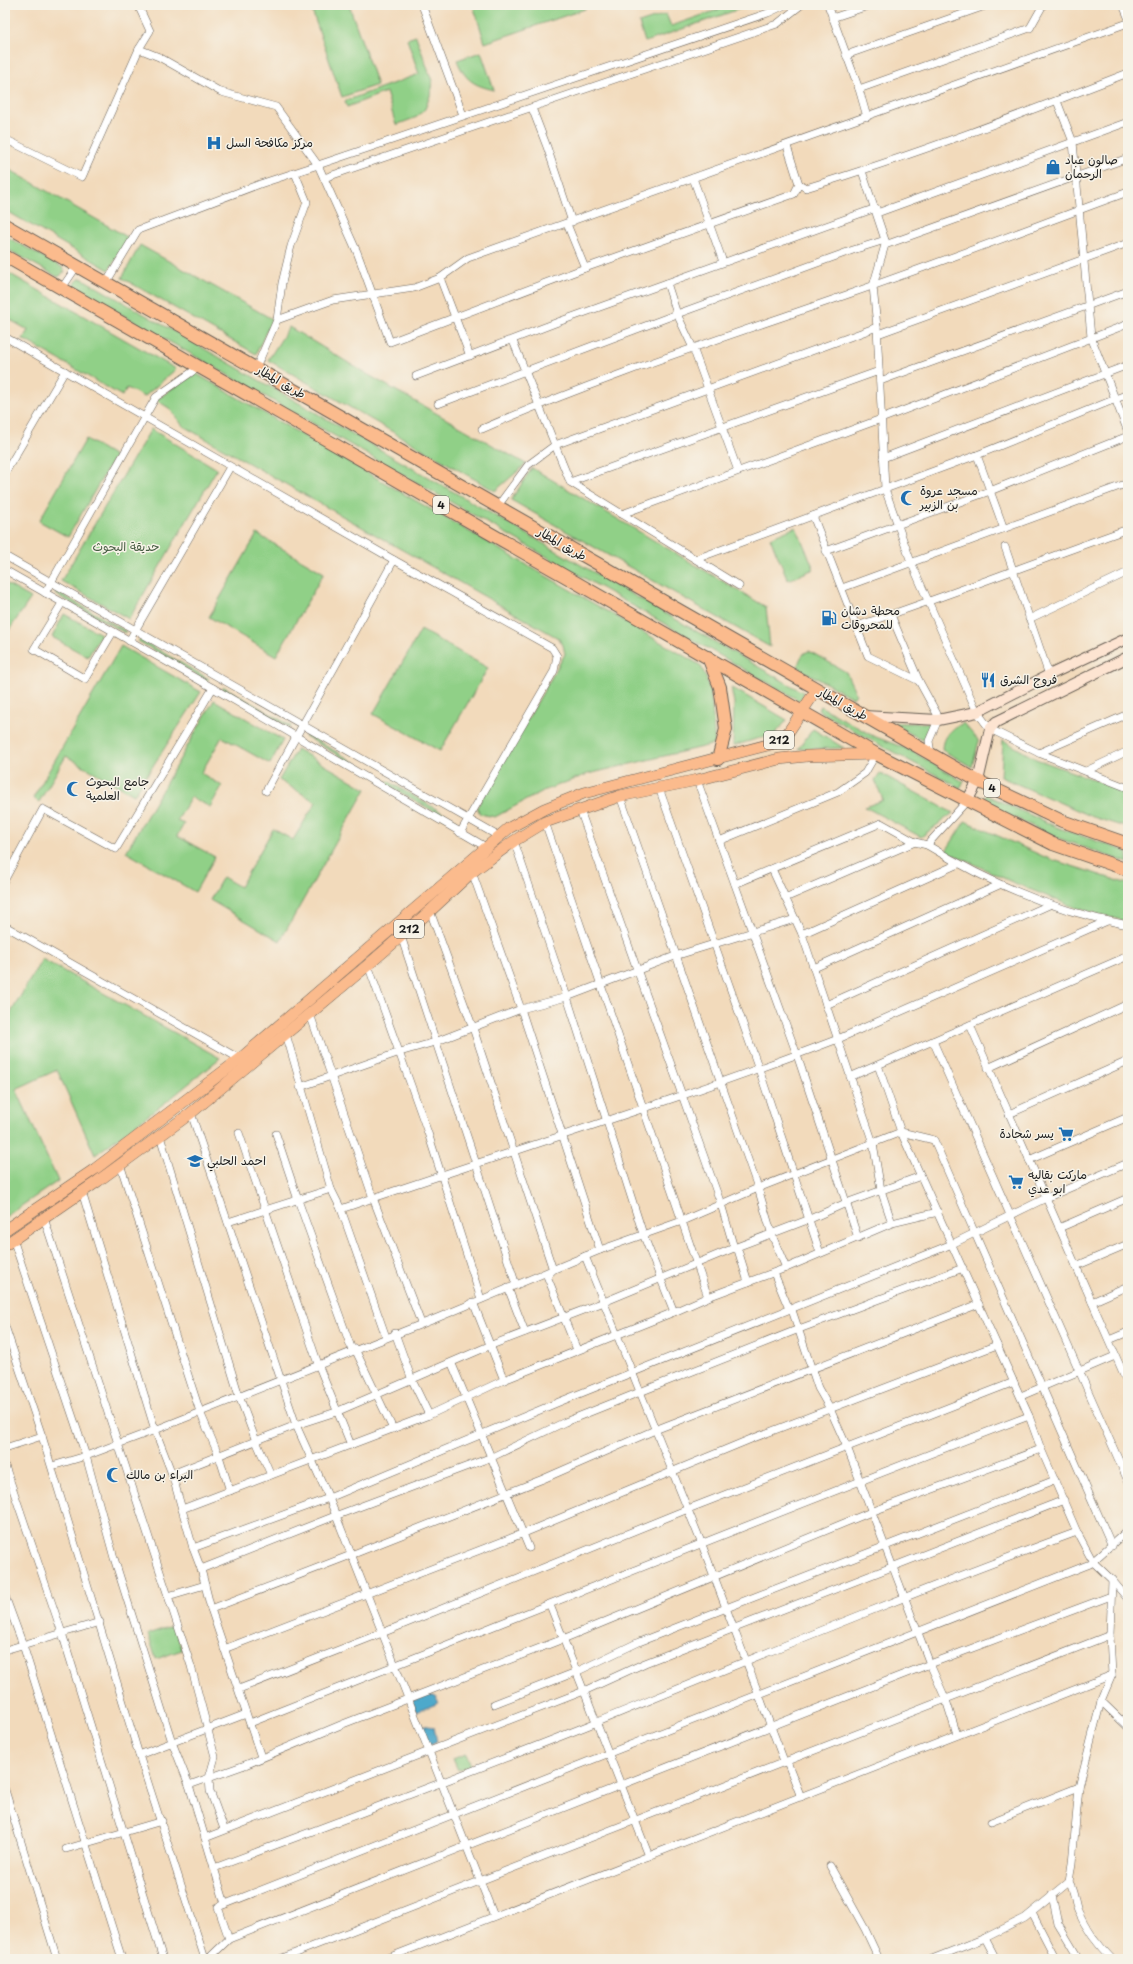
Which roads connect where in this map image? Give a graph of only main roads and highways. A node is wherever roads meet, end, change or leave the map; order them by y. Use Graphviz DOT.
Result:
graph roads {
  1 [pos="5,225"];
  2 [pos="5,256"];
  3 [pos="1128,638"];
  4 [pos="1128,656"];
  5 [pos="708,657"];
  6 [pos="817,690"];
  7 [pos="802,713"];
  8 [pos="864,716"];
  9 [pos="775,743"];
  10 [pos="876,754"];
  11 [pos="718,759"];
  12 [pos="779,759"];
  13 [pos="978,781"];
  14 [pos="967,801"];
  15 [pos="1128,844"];
  16 [pos="1128,870"];
  17 [pos="5,1230"];
  18 [pos="9,1242"];
  1 -- 6 [label="highway, طريق المطار / 4"];
  2 -- 5 [label="highway, 4"];
  3 -- 8 [label="main road"];
  4 -- 13 [label="main road"];
  5 -- 7 [label="highway, 4"];
  5 -- 11 [label="highway"];
  6 -- 7 [label="main road, 212"];
  6 -- 8 [label="highway, طريق المطار"];
  7 -- 9 [label="main road, 212"];
  7 -- 10 [label="highway, 4"];
  8 -- 13 [label="highway, طريق المطار / 4"];
  9 -- 11 [label="main road, 212"];
  9 -- 12 [label="main road"];
  10 -- 12 [label="main road, 212"];
  10 -- 14 [label="highway"];
  11 -- 17 [label="main road, 212"];
  12 -- 18 [label="main road, 212"];
  13 -- 14 [label="main road"];
  13 -- 15 [label="highway, طريق المطار / 4"];
  14 -- 16 [label="highway, 4"];
}
